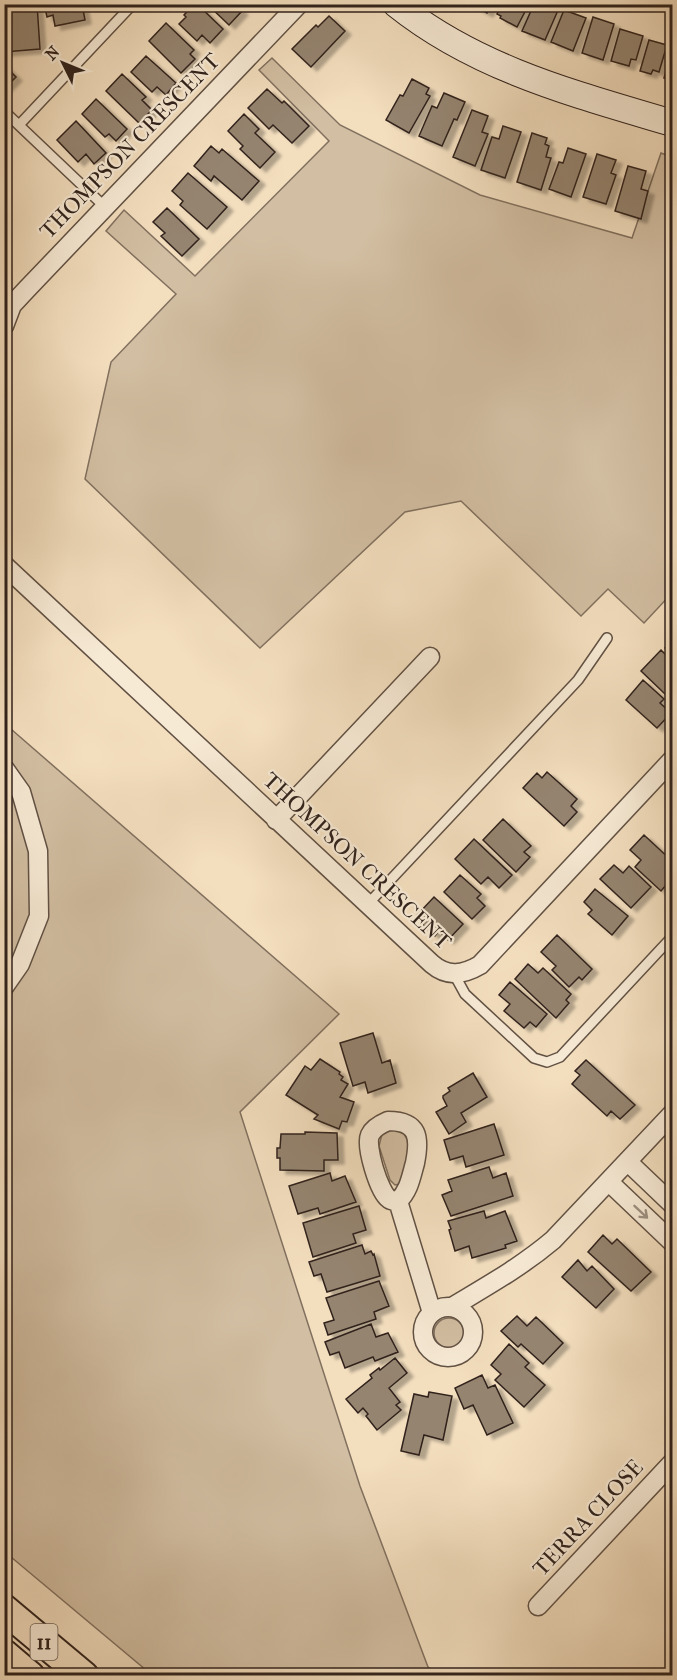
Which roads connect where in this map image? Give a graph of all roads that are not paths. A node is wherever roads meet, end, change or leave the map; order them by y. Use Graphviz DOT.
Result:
graph roads {
  1 [pos="133,4"];
  2 [pos="299,4"];
  3 [pos="396,4"];
  4 [pos="4,111"];
  5 [pos="672,123"];
  6 [pos="19,125"];
  7 [pos="105,207"];
  8 [pos="4,326"];
  9 [pos="4,565"];
  10 [pos="607,638"];
  11 [pos="430,657"];
  12 [pos="672,760"];
  13 [pos="4,768"];
  14 [pos="276,820"];
  15 [pos="367,904"];
  16 [pos="672,937"];
  17 [pos="454,974"];
  18 [pos="4,987"];
  19 [pos="672,1114"];
  20 [pos="628,1162"];
  21 [pos="609,1182"];
  22 [pos="398,1201"];
  23 [pos="672,1204"];
  24 [pos="672,1242"];
  25 [pos="452,1307"];
  26 [pos="432,1313"];
  27 [pos="672,1463"];
  28 [pos="538,1606"];
  29 [pos="4,1610"];
  30 [pos="4,1654"];
  31 [pos="30,1676"];
  32 [pos="84,1676"];
  1 -- 6 [label="lane"];
  2 -- 7 [label="street, THOMPSON CRESCENT"];
  3 -- 5 [label="street"];
  4 -- 6 [label="lane"];
  6 -- 7 [label="lane"];
  7 -- 8 [label="street, THOMPSON CRESCENT"];
  9 -- 14 [label="street, THOMPSON CRESCENT"];
  10 -- 15 [label="lane"];
  11 -- 14 [label="street"];
  12 -- 17 [label="street, THOMPSON CRESCENT"];
  13 -- 18 [label="street"];
  14 -- 15 [label="street, THOMPSON CRESCENT"];
  15 -- 17 [label="street, THOMPSON CRESCENT"];
  16 -- 17 [label="lane"];
  19 -- 20 [label="street"];
  20 -- 21 [label="street"];
  20 -- 23 [label="street"];
  21 -- 24 [label="street, one-way"];
  21 -- 25 [label="street"];
  22 -- 26 [label="street"];
  25 -- 26 [label="street"];
  25 -- 26 [label="street"];
  27 -- 28 [label="street, TERRA CLOSE"];
  29 -- 32 [label="main road, 11"];
  30 -- 31 [label="main road, 11"];
}
